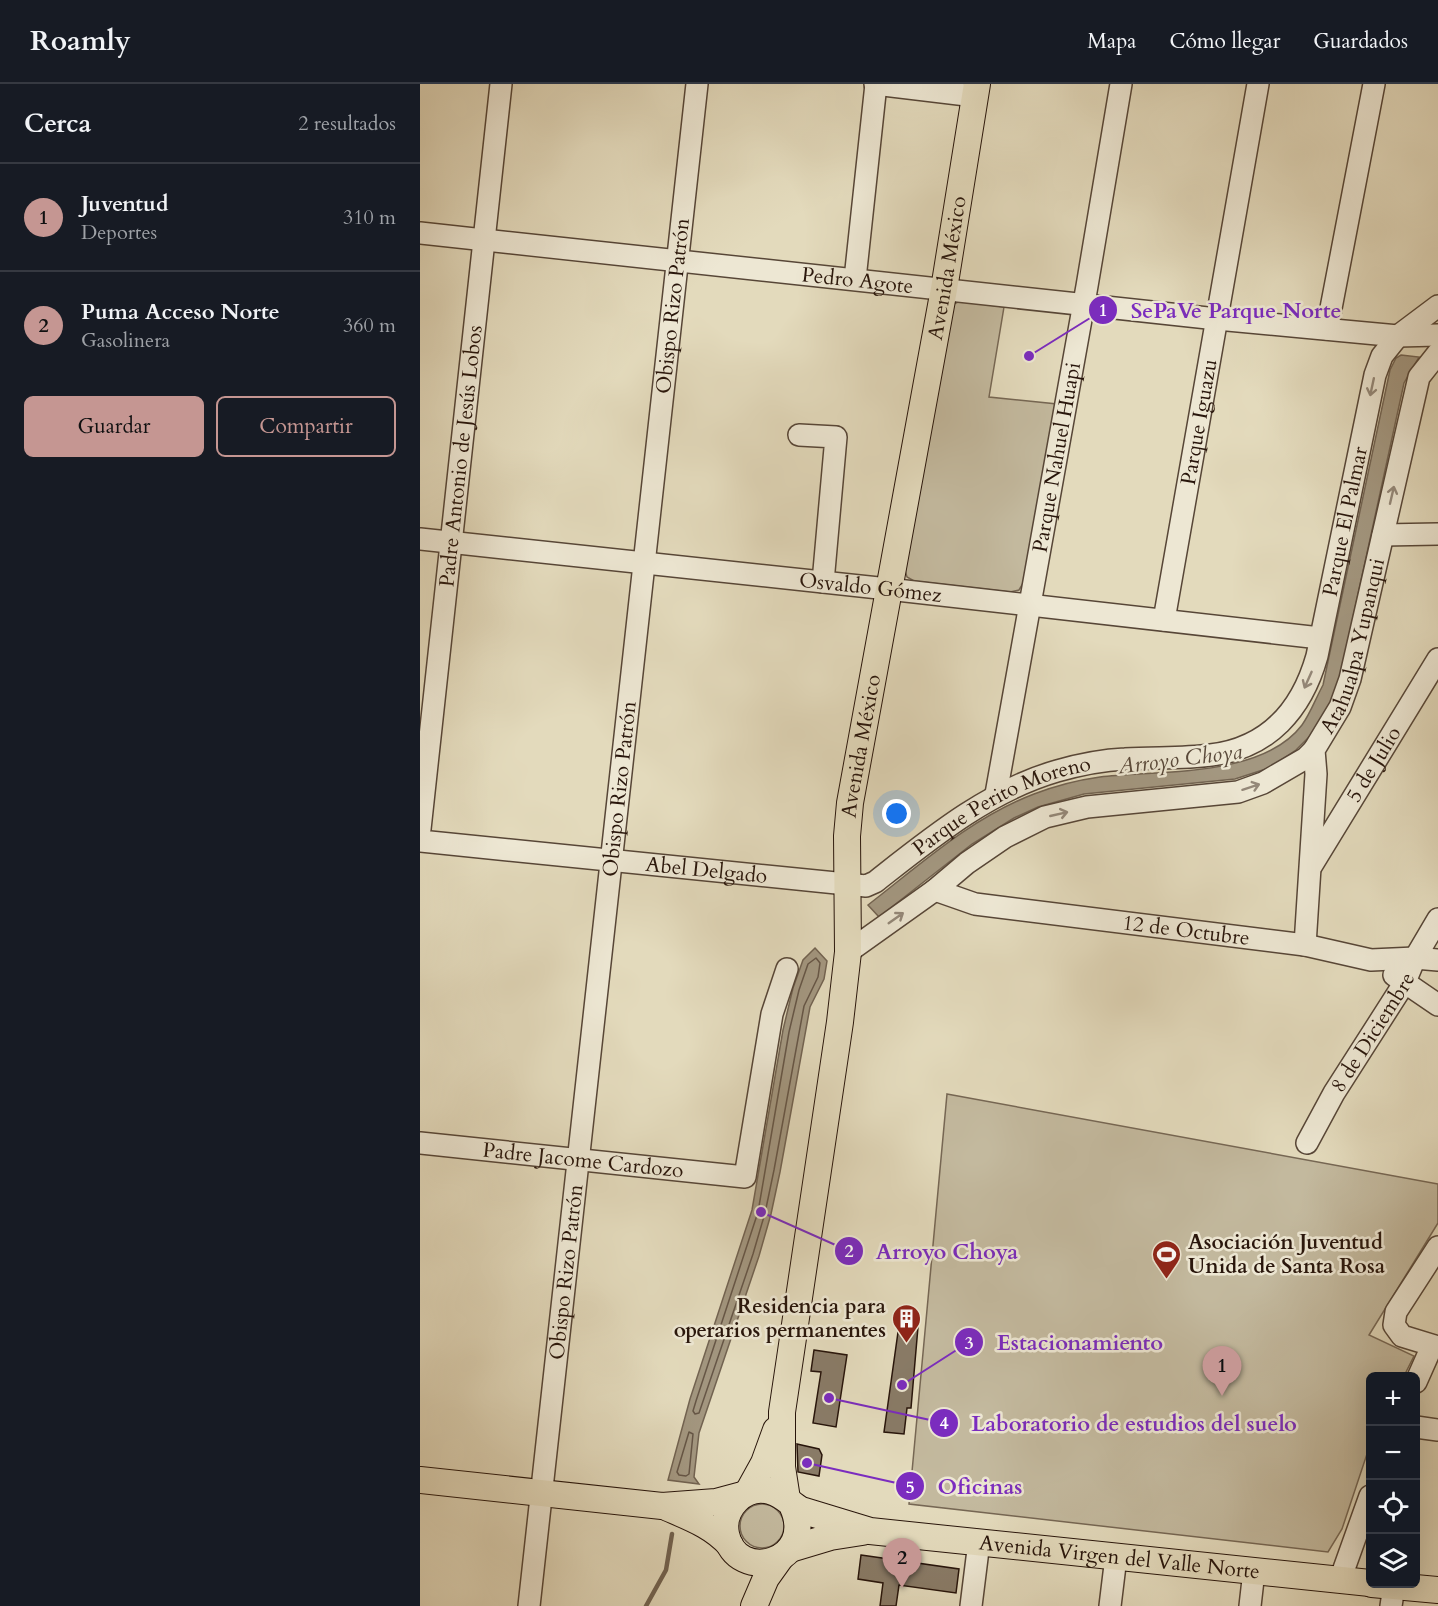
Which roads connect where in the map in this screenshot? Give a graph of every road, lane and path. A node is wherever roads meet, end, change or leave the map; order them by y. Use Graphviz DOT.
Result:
graph roads {
  1 [pos="501,84"];
  2 [pos="698,84"];
  3 [pos="875,84"];
  4 [pos="1121,84"];
  5 [pos="1258,84"];
  6 [pos="1374,84"];
  7 [pos="976,90"];
  8 [pos="420,233"];
  9 [pos="484,240"];
  10 [pos="677,260"];
  11 [pos="855,279"];
  12 [pos="944,289"];
  13 [pos="1083,305"];
  14 [pos="1438,306"];
  15 [pos="1217,319"];
  16 [pos="1327,330"];
  17 [pos="1438,335"];
  18 [pos="1398,336"];
  19 [pos="1438,352"];
  20 [pos="799,435"];
  21 [pos="1438,534"];
  22 [pos="1383,535"];
  23 [pos="420,538"];
  24 [pos="451,542"];
  25 [pos="643,562"];
  26 [pos="823,582"];
  27 [pos="888,589"];
  28 [pos="1029,605"];
  29 [pos="1164,620"];
  30 [pos="1320,638"];
  31 [pos="1438,659"];
  32 [pos="1295,708"];
  33 [pos="1314,750"];
  34 [pos="996,794"];
  35 [pos="420,829"];
  36 [pos="420,841"];
  37 [pos="611,861"];
  38 [pos="1310,868"];
  39 [pos="848,886"];
  40 [pos="936,890"];
  41 [pos="1438,919"];
  42 [pos="1305,945"];
  43 [pos="848,952"];
  44 [pos="1415,958"];
  45 [pos="1371,960"];
  46 [pos="1438,960"];
  47 [pos="787,969"];
  48 [pos="1404,982"];
  49 [pos="1438,1005"];
  50 [pos="420,1143"];
  51 [pos="1306,1143"];
  52 [pos="578,1160"];
  53 [pos="1438,1247"];
  54 [pos="1435,1346"];
  55 [pos="1420,1374"];
  56 [pos="783,1412"];
  57 [pos="1420,1428"];
  58 [pos="1438,1430"];
  59 [pos="420,1480"];
  60 [pos="541,1493"];
  61 [pos="745,1494"];
  62 [pos="789,1502"];
  63 [pos="662,1506"];
  64 [pos="1366,1510"];
  65 [pos="870,1531"];
  66 [pos="979,1542"];
  67 [pos="734,1549"];
  68 [pos="786,1553"];
  69 [pos="1116,1557"];
  70 [pos="1254,1571"];
  71 [pos="1340,1580"];
  72 [pos="1382,1590"];
  73 [pos="1438,1590"];
  74 [pos="529,1606"];
  75 [pos="752,1606"];
  76 [pos="971,1606"];
  77 [pos="1110,1606"];
  78 [pos="1250,1606"];
  1 -- 9 [label="street, Padre Antonio de Jesús Lobos"];
  2 -- 10 [label="street, Obispo Rizo Patrón"];
  3 -- 7 [label="street"];
  3 -- 11 [label="street"];
  4 -- 13 [label="street, Parque Nahuel Huapi"];
  5 -- 15 [label="street, Parque Iguazu"];
  6 -- 16 [label="street"];
  7 -- 12 [label="main road, Avenida México"];
  8 -- 9 [label="street, Pedro Agote"];
  9 -- 10 [label="street, Pedro Agote"];
  9 -- 24 [label="street, Padre Antonio de Jesús Lobos"];
  10 -- 11 [label="street, Pedro Agote"];
  10 -- 25 [label="street, Obispo Rizo Patrón"];
  11 -- 12 [label="street, Pedro Agote"];
  12 -- 13 [label="street, Pedro Agote"];
  12 -- 27 [label="main road, Avenida México"];
  13 -- 15 [label="street, Pedro Agote"];
  13 -- 28 [label="street, Parque Nahuel Huapi"];
  14 -- 18 [label="street"];
  15 -- 16 [label="street, Pedro Agote"];
  15 -- 29 [label="street, Parque Iguazu"];
  16 -- 18 [label="street, Pedro Agote"];
  17 -- 18 [label="street, Pedro Agote"];
  18 -- 30 [label="street, Parque El Palmar, one-way"];
  22 -- 19 [label="street, Atahualpa Yupanqui, one-way"];
  20 -- 26 [label="street"];
  21 -- 22 [label="street"];
  22 -- 33 [label="street, Atahualpa Yupanqui"];
  23 -- 24 [label="street, Osvaldo Gómez"];
  24 -- 25 [label="street, Osvaldo Gómez"];
  24 -- 35 [label="street, Padre Antonio de Jesús Lobos"];
  25 -- 26 [label="street, Osvaldo Gómez"];
  25 -- 37 [label="street, Obispo Rizo Patrón"];
  26 -- 27 [label="street, Osvaldo Gómez"];
  27 -- 28 [label="street, Osvaldo Gómez"];
  27 -- 39 [label="main road, Avenida México"];
  28 -- 29 [label="street, Osvaldo Gómez"];
  28 -- 34 [label="street, Parque Nahuel Huapi"];
  29 -- 30 [label="street, Osvaldo Gómez"];
  30 -- 32 [label="street, Parque El Palmar, one-way"];
  31 -- 38 [label="street, 5 de Julio"];
  32 -- 34 [label="street, Parque Perito Moreno"];
  33 -- 38 [label="street, Atahualpa Yupanqui"];
  40 -- 33 [label="street, one-way"];
  34 -- 39 [label="street, Parque Perito Moreno"];
  36 -- 37 [label="street, Abel Delgado"];
  37 -- 39 [label="street, Abel Delgado"];
  37 -- 52 [label="street, Obispo Rizo Patrón"];
  38 -- 42 [label="street, Atahualpa Yupanqui"];
  39 -- 43 [label="main road, Avenida México"];
  40 -- 42 [label="street, 12 de Octubre"];
  43 -- 40 [label="street, one-way"];
  41 -- 44 [label="street, 8 de Diciembre"];
  42 -- 45 [label="street, 12 de Octubre"];
  43 -- 56 [label="main road, Avenida México"];
  44 -- 45 [label="street, 12 de Octubre"];
  44 -- 46 [label="street, 12 de Octubre"];
  44 -- 48 [label="street, 8 de Diciembre"];
  45 -- 48 [label="street"];
  47 -- 52 [label="street, Padre Jacome Cardozo"];
  48 -- 49 [label="street"];
  48 -- 51 [label="street, 8 de Diciembre"];
  50 -- 52 [label="street, Padre Jacome Cardozo"];
  52 -- 60 [label="street, Obispo Rizo Patrón"];
  53 -- 54 [label="street"];
  54 -- 55 [label="street"];
  56 -- 61 [label="main road, Avenida México"];
  56 -- 62 [label="main road, Avenida México"];
  57 -- 58 [label="street"];
  59 -- 60 [label="main road"];
  60 -- 63 [label="main road"];
  60 -- 74 [label="street, Obispo Rizo Patrón"];
  61 -- 62 [label="main road"];
  61 -- 63 [label="main road"];
  61 -- 67 [label="main road"];
  62 -- 65 [label="main road, Avenida Virgen del Valle Norte"];
  62 -- 68 [label="main road"];
  63 -- 67 [label="main road"];
  64 -- 71 [label="street"];
  65 -- 66 [label="main road, Avenida Virgen del Valle Norte"];
  65 -- 68 [label="main road, Avenida Virgen del Valle Norte"];
  66 -- 69 [label="main road, Avenida Virgen del Valle Norte"];
  66 -- 76 [label="street"];
  67 -- 68 [label="main road"];
  67 -- 75 [label="main road"];
  68 -- 75 [label="main road"];
  69 -- 70 [label="main road, Avenida Virgen del Valle Norte"];
  69 -- 77 [label="street"];
  70 -- 71 [label="main road, Avenida Virgen del Valle Norte"];
  70 -- 78 [label="street"];
  71 -- 72 [label="main road, Avenida Virgen del Valle Norte"];
  72 -- 73 [label="main road, Avenida Virgen del Valle Norte"];
}
